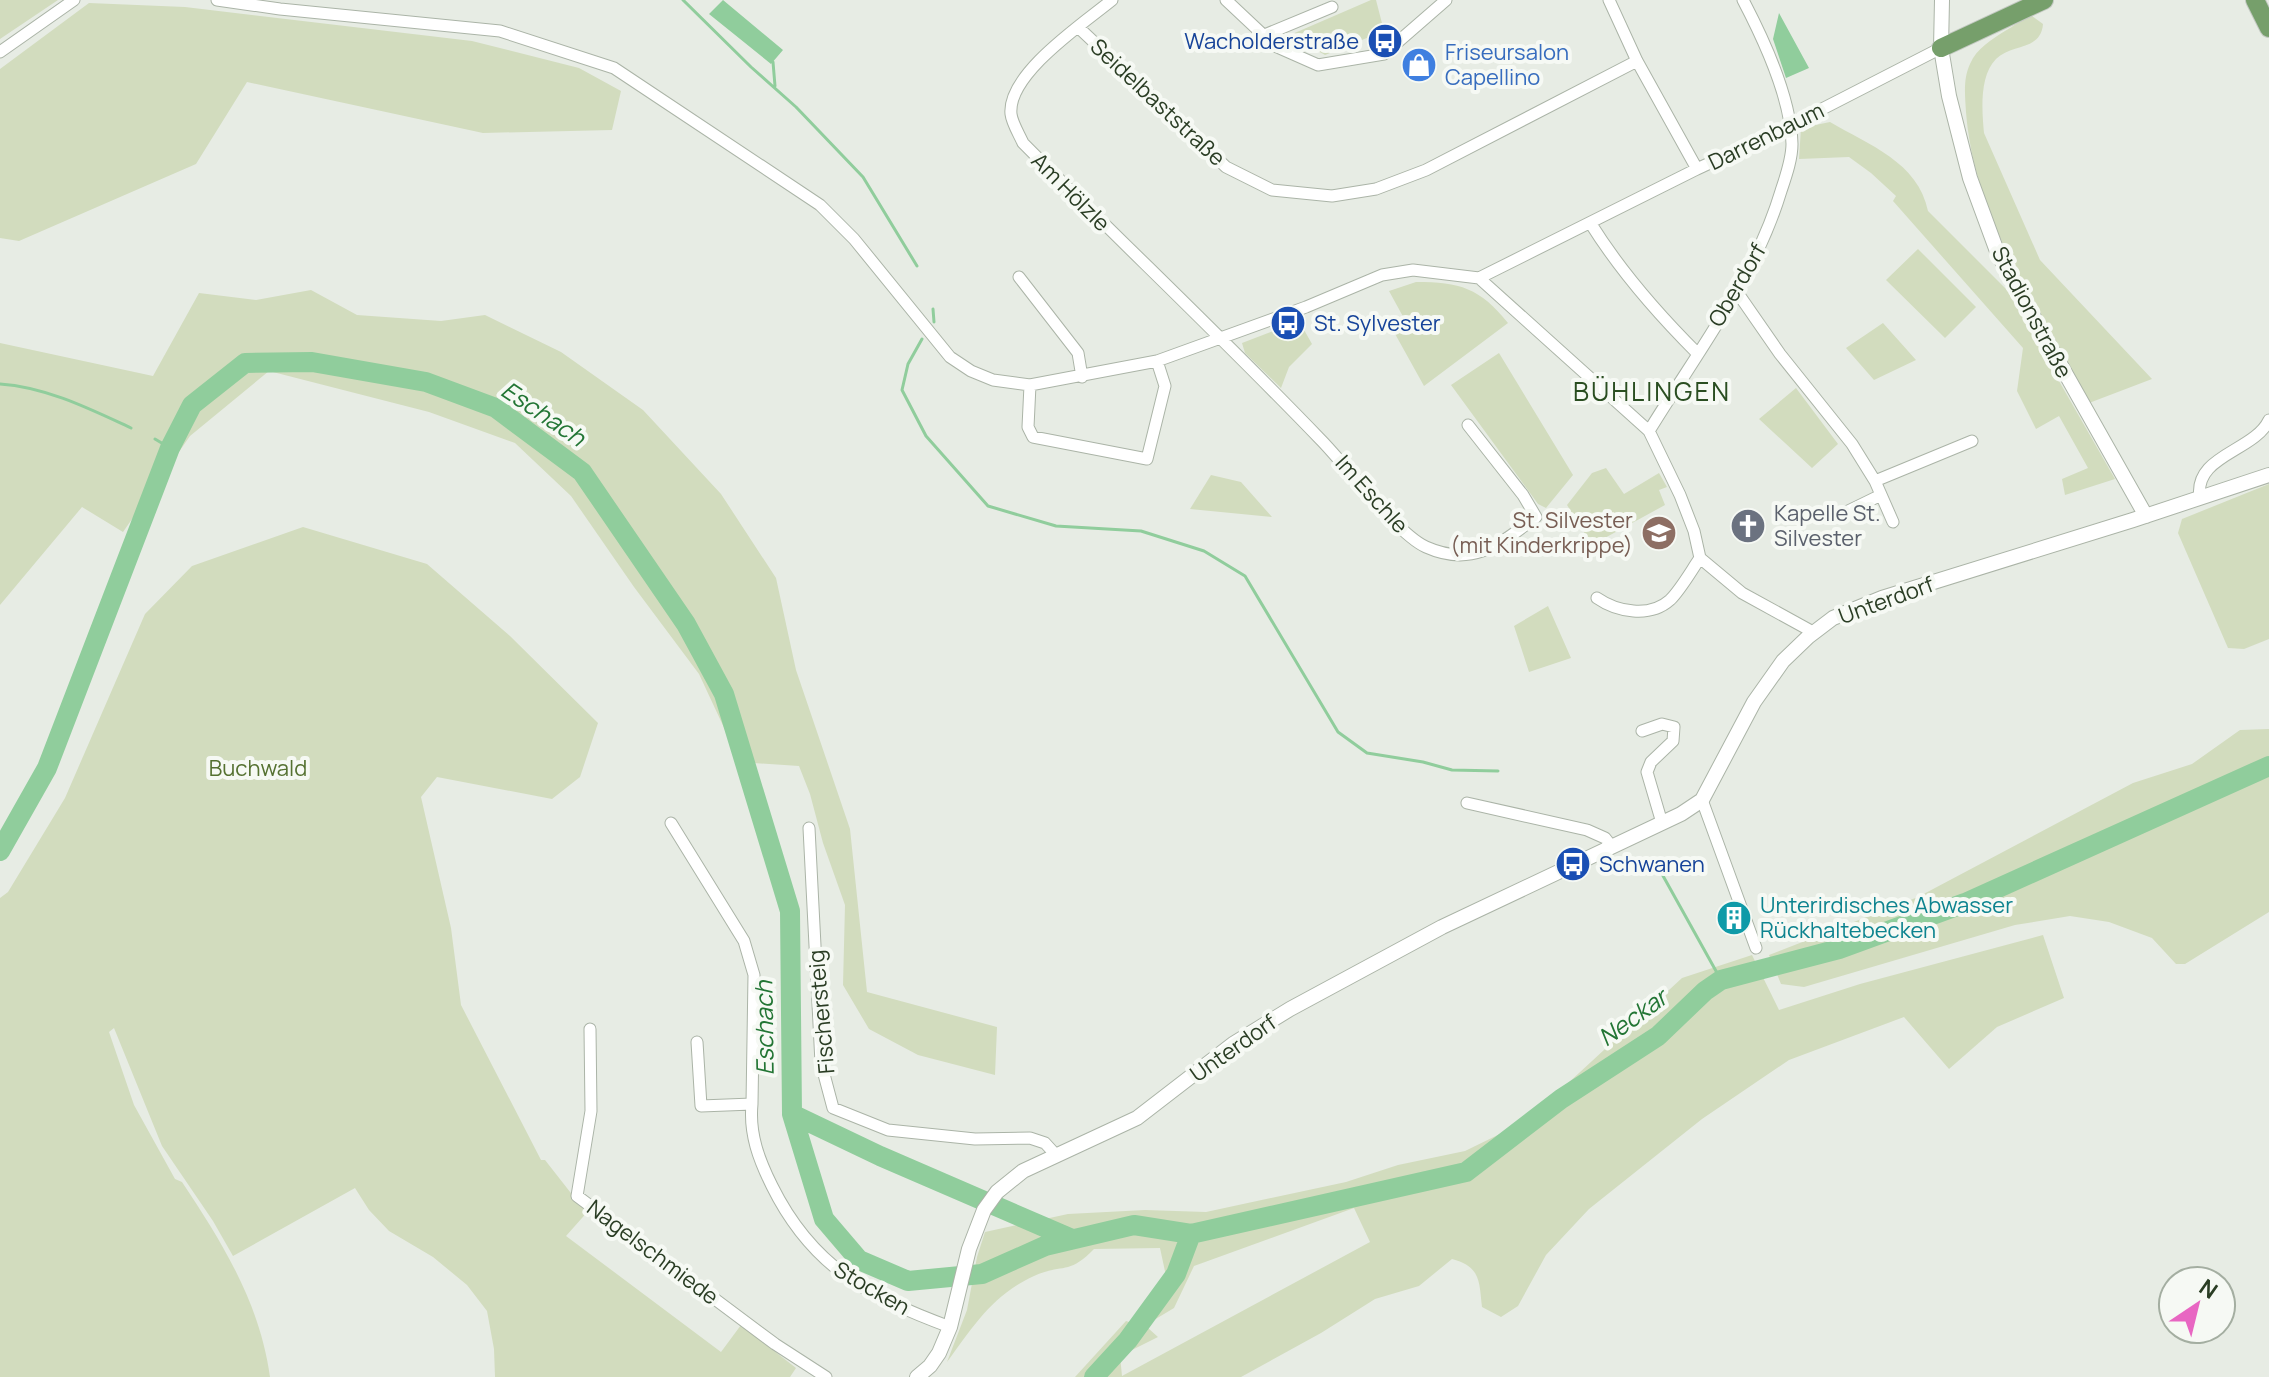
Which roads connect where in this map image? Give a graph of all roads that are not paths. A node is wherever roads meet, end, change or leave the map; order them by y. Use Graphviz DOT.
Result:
graph roads {
  1 [pos="74,0"];
  2 [pos="217,0"];
  3 [pos="1112,0"];
  4 [pos="1226,0"];
  5 [pos="1446,0"];
  6 [pos="1609,0"];
  7 [pos="1743,0"];
  8 [pos="1942,0"];
  9 [pos="2044,0"];
  10 [pos="2255,0"];
  11 [pos="1332,7"];
  12 [pos="1079,28"];
  13 [pos="2269,28"];
  14 [pos="1262,36"];
  15 [pos="1941,48"];
  16 [pos="0,52"];
  17 [pos="1637,61"];
  18 [pos="1789,126"];
  19 [pos="1697,169"];
  20 [pos="1591,224"];
  21 [pos="1019,277"];
  22 [pos="1479,278"];
  23 [pos="1737,292"];
  24 [pos="1222,337"];
  25 [pos="1697,353"];
  26 [pos="1157,361"];
  27 [pos="1082,377"];
  28 [pos="1030,385"];
  29 [pos="2269,420"];
  30 [pos="1468,425"];
  31 [pos="1649,431"];
  32 [pos="1972,441"];
  33 [pos="2269,475"];
  34 [pos="1875,481"];
  35 [pos="1881,495"];
  36 [pos="2200,498"];
  37 [pos="1842,514"];
  38 [pos="2146,516"];
  39 [pos="1893,522"];
  40 [pos="1700,558"];
  41 [pos="1597,598"];
  42 [pos="1813,632"];
  43 [pos="1642,731"];
  44 [pos="1702,800"];
  45 [pos="1467,803"];
  46 [pos="671,823"];
  47 [pos="1662,823"];
  48 [pos="809,828"];
  49 [pos="1612,847"];
  50 [pos="1756,948"];
  51 [pos="590,1029"];
  52 [pos="697,1042"];
  53 [pos="752,1104"];
  54 [pos="1055,1154"];
  55 [pos="950,1327"];
  56 [pos="826,1377"];
  57 [pos="917,1377"];
  1 -- 16 [label="street"];
  2 -- 28 [label="street"];
  3 -- 12 [label="street, Am Hölzle"];
  4 -- 14 [label="street"];
  5 -- 14 [label="street"];
  6 -- 17 [label="street"];
  7 -- 18 [label="street, Oberdorf"];
  8 -- 15 [label="street, Stadionstraße"];
  9 -- 15 [label="main road"];
  10 -- 13 [label="main road"];
  11 -- 14 [label="street"];
  12 -- 17 [label="street, Seidelbaststraße"];
  12 -- 24 [label="street, Am Hölzle"];
  15 -- 18 [label="street, Darrenbaum"];
  15 -- 38 [label="street, Stadionstraße"];
  17 -- 19 [label="street"];
  18 -- 19 [label="street, Darrenbaum"];
  18 -- 23 [label="street, Oberdorf"];
  19 -- 20 [label="street, Darrenbaum"];
  20 -- 22 [label="street, Darrenbaum"];
  20 -- 25 [label="street"];
  21 -- 27 [label="street"];
  22 -- 24 [label="street"];
  22 -- 31 [label="street"];
  23 -- 25 [label="street, Oberdorf"];
  23 -- 34 [label="street"];
  24 -- 26 [label="street"];
  24 -- 30 [label="street, Im Eschle"];
  25 -- 31 [label="street, Oberdorf"];
  26 -- 27 [label="street"];
  26 -- 28 [label="street"];
  27 -- 28 [label="street"];
  29 -- 36 [label="street"];
  31 -- 40 [label="street"];
  32 -- 34 [label="street"];
  33 -- 36 [label="street, Unterdorf"];
  34 -- 35 [label="street"];
  35 -- 37 [label="street"];
  35 -- 39 [label="street"];
  36 -- 38 [label="street, Unterdorf"];
  38 -- 42 [label="street, Unterdorf"];
  40 -- 41 [label="street"];
  40 -- 42 [label="street"];
  42 -- 44 [label="street, Unterdorf"];
  43 -- 47 [label="street"];
  44 -- 47 [label="street, Unterdorf"];
  44 -- 50 [label="street"];
  45 -- 49 [label="street"];
  46 -- 53 [label="street, Stocken"];
  47 -- 49 [label="street, Unterdorf"];
  48 -- 54 [label="street, Fischersteig"];
  49 -- 54 [label="street, Unterdorf"];
  51 -- 56 [label="street, Nagelschmiede"];
  52 -- 53 [label="street"];
  53 -- 55 [label="street, Stocken"];
  54 -- 55 [label="street, Unterdorf"];
  55 -- 57 [label="street, Unterdorf"];
}
